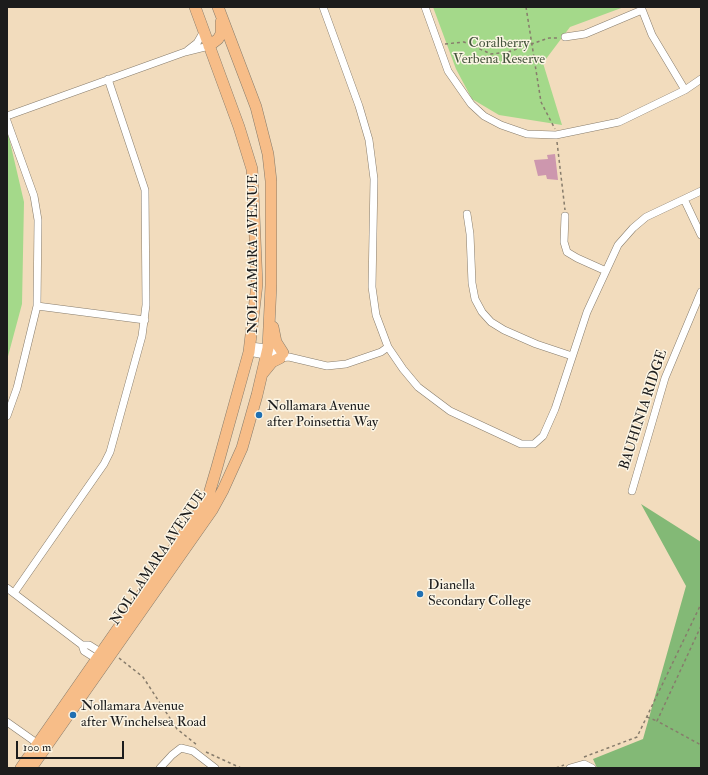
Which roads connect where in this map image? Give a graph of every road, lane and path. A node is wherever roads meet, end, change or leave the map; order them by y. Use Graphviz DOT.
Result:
graph roads {
  1 [pos="195,7"];
  2 [pos="323,7"];
  3 [pos="425,7"];
  4 [pos="526,7"];
  5 [pos="641,8"];
  6 [pos="220,11"];
  7 [pos="204,31"];
  8 [pos="565,37"];
  9 [pos="532,44"];
  10 [pos="209,46"];
  11 [pos="439,46"];
  12 [pos="185,52"];
  13 [pos="108,79"];
  14 [pos="701,79"];
  15 [pos="685,90"];
  16 [pos="7,116"];
  17 [pos="7,121"];
  18 [pos="556,130"];
  19 [pos="557,142"];
  20 [pos="701,191"];
  21 [pos="684,199"];
  22 [pos="467,214"];
  23 [pos="564,216"];
  24 [pos="701,235"];
  25 [pos="606,271"];
  26 [pos="701,292"];
  27 [pos="37,306"];
  28 [pos="270,314"];
  29 [pos="144,320"];
  30 [pos="388,347"];
  31 [pos="250,349"];
  32 [pos="267,351"];
  33 [pos="284,356"];
  34 [pos="572,356"];
  35 [pos="262,374"];
  36 [pos="7,416"];
  37 [pos="244,440"];
  38 [pos="217,467"];
  39 [pos="632,491"];
  40 [pos="7,588"];
  41 [pos="14,593"];
  42 [pos="701,604"];
  43 [pos="701,626"];
  44 [pos="105,658"];
  45 [pos="647,717"];
  46 [pos="657,721"];
  47 [pos="7,722"];
  48 [pos="701,745"];
  49 [pos="41,746"];
  50 [pos="198,746"];
  51 [pos="204,750"];
  52 [pos="578,759"];
  53 [pos="570,765"];
  54 [pos="21,768"];
  55 [pos="31,768"];
  56 [pos="160,768"];
  57 [pos="215,768"];
  58 [pos="241,768"];
  59 [pos="556,768"];
  60 [pos="592,768"];
  1 -- 7 [label="main road, NOLLAMARA AVENUE"];
  2 -- 30 [label="street"];
  3 -- 11 [label="street"];
  4 -- 9 [label="path"];
  5 -- 8 [label="street"];
  5 -- 15 [label="street"];
  6 -- 10 [label="main road"];
  6 -- 28 [label="main road, NOLLAMARA AVENUE"];
  7 -- 10 [label="main road, NOLLAMARA AVENUE"];
  7 -- 12 [label="street"];
  8 -- 9 [label="path"];
  9 -- 11 [label="path"];
  9 -- 18 [label="path"];
  10 -- 12 [label="street"];
  10 -- 31 [label="main road, NOLLAMARA AVENUE"];
  11 -- 15 [label="street"];
  12 -- 13 [label="street"];
  13 -- 16 [label="street"];
  13 -- 29 [label="street"];
  14 -- 15 [label="street"];
  17 -- 27 [label="street"];
  19 -- 23 [label="path"];
  20 -- 21 [label="street"];
  21 -- 24 [label="street"];
  21 -- 25 [label="street"];
  22 -- 34 [label="street"];
  23 -- 25 [label="street"];
  25 -- 34 [label="street"];
  26 -- 39 [label="street, BAUHINIA RIDGE"];
  27 -- 29 [label="street"];
  27 -- 36 [label="street"];
  28 -- 32 [label="main road, NOLLAMARA AVENUE"];
  28 -- 33 [label="main road"];
  29 -- 41 [label="street"];
  30 -- 33 [label="street"];
  30 -- 34 [label="street"];
  31 -- 32 [label="street"];
  31 -- 38 [label="main road, NOLLAMARA AVENUE"];
  32 -- 33 [label="street"];
  32 -- 35 [label="main road, NOLLAMARA AVENUE"];
  33 -- 35 [label="main road"];
  35 -- 37 [label="main road, NOLLAMARA AVENUE"];
  37 -- 38 [label="main road"];
  37 -- 44 [label="main road, NOLLAMARA AVENUE"];
  38 -- 44 [label="main road, NOLLAMARA AVENUE"];
  40 -- 41 [label="street"];
  41 -- 44 [label="street"];
  42 -- 45 [label="path"];
  43 -- 46 [label="path"];
  44 -- 49 [label="main road, NOLLAMARA AVENUE"];
  44 -- 50 [label="path"];
  45 -- 46 [label="path"];
  45 -- 52 [label="path"];
  46 -- 48 [label="path"];
  47 -- 49 [label="street"];
  49 -- 54 [label="main road, NOLLAMARA AVENUE"];
  49 -- 55 [label="main road, NOLLAMARA AVENUE"];
  51 -- 58 [label="path"];
  53 -- 59 [label="path"];
  53 -- 60 [label="street"];
  56 -- 57 [label="street"];
}
